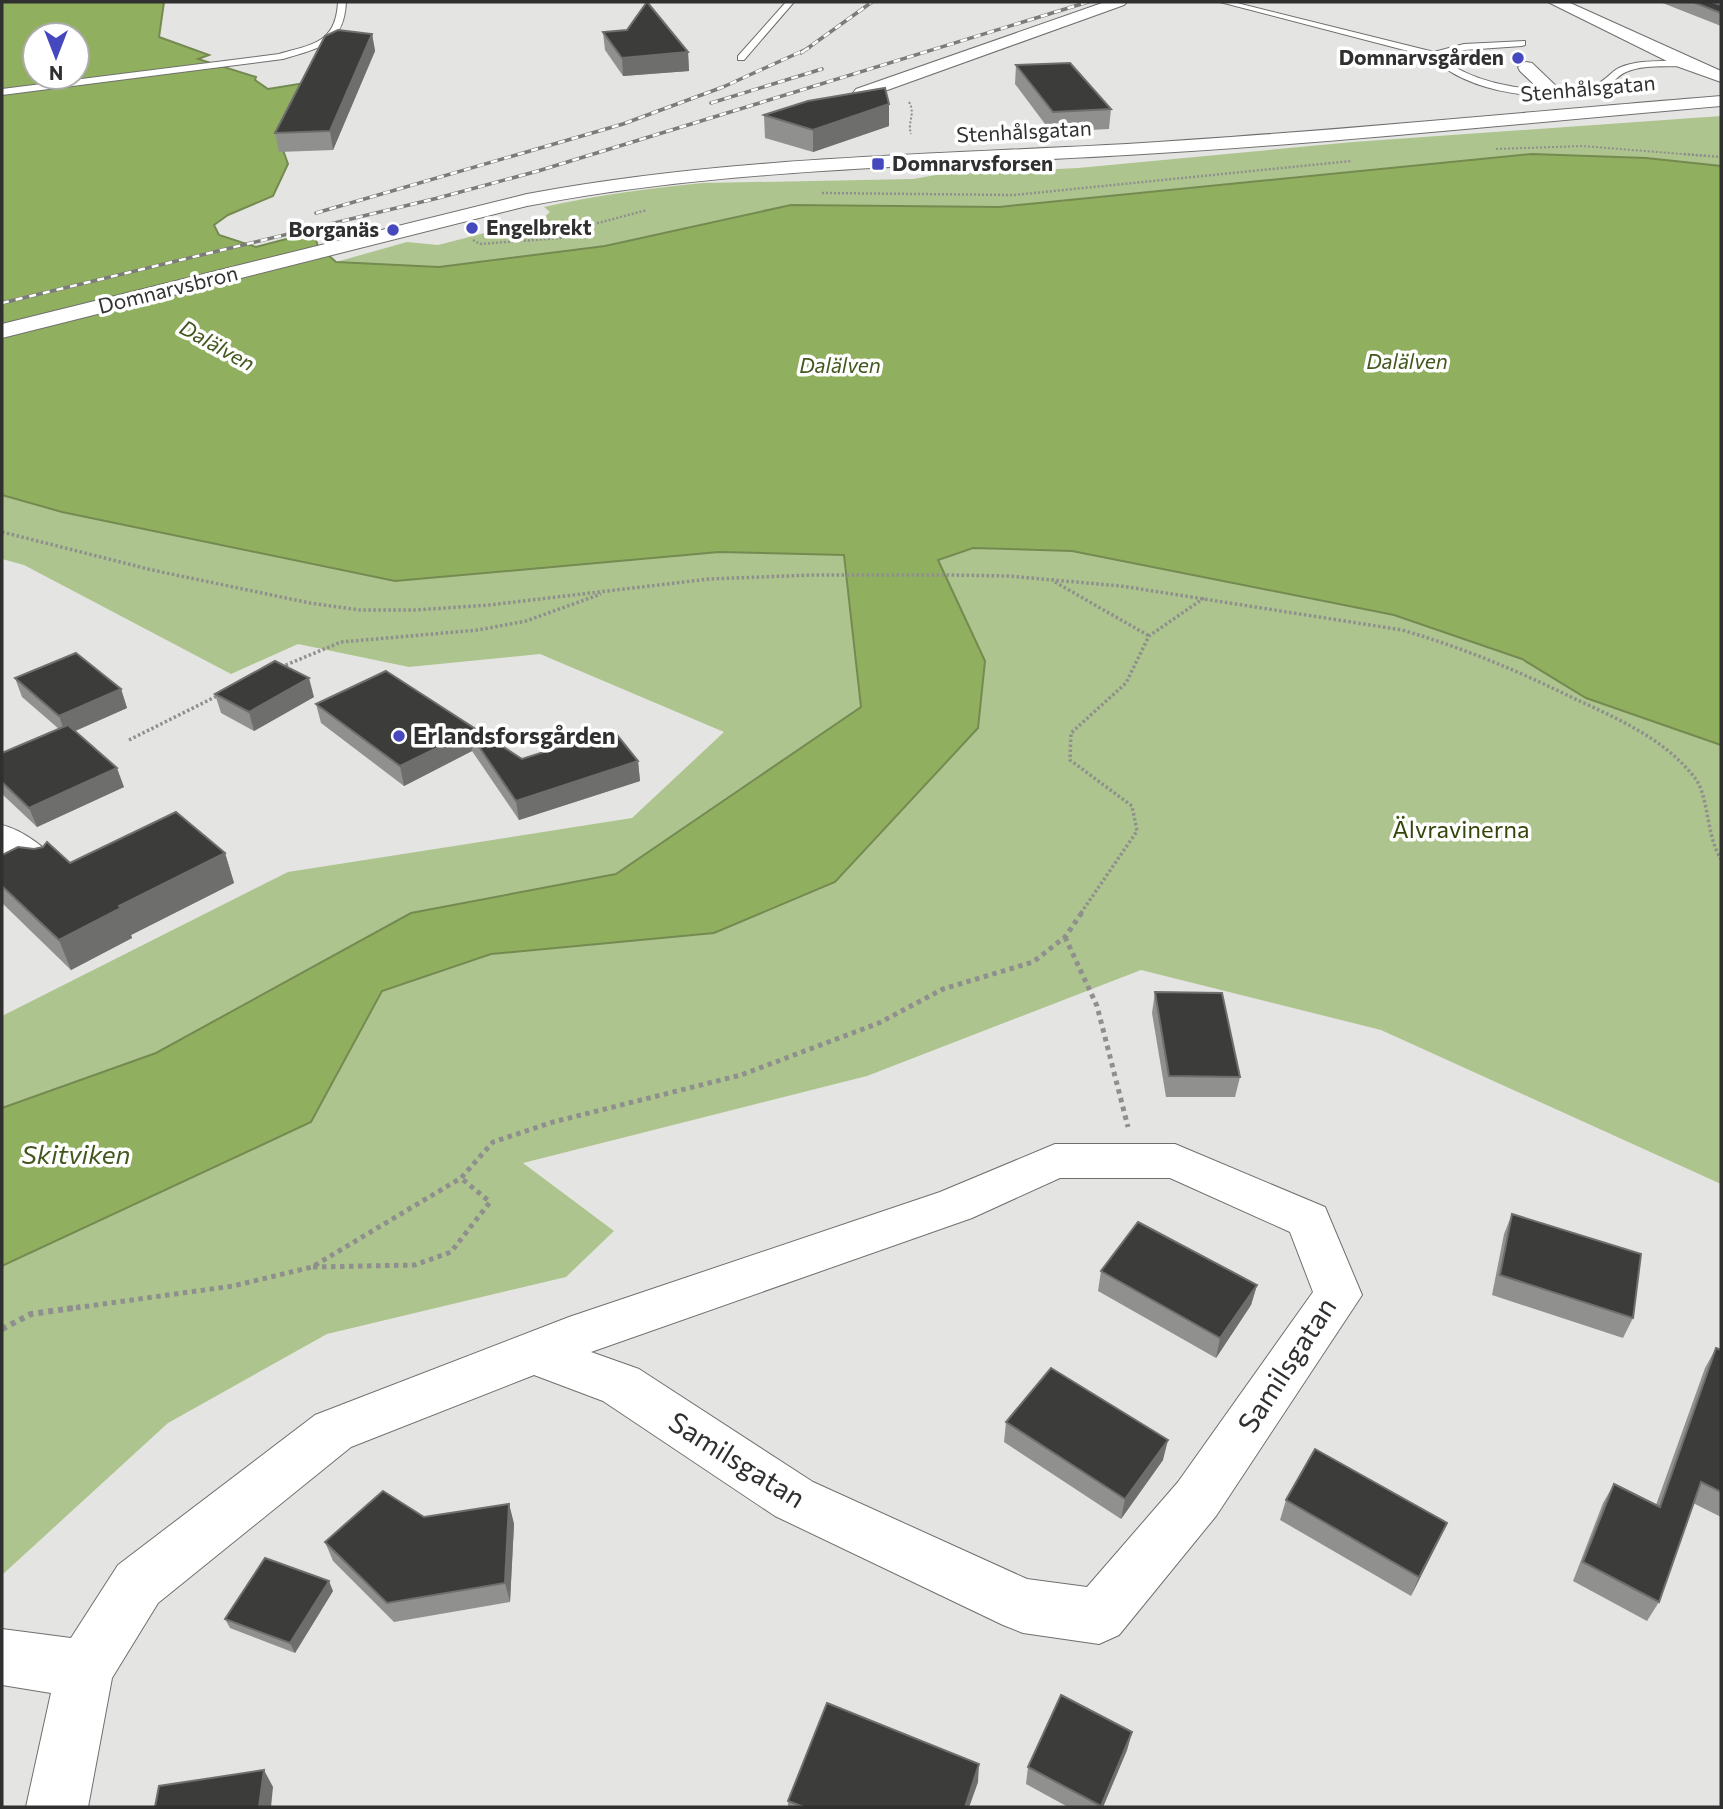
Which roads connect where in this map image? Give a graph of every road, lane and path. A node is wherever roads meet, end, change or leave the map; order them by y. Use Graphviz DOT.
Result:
graph roads {
  1 [pos="342,2"];
  2 [pos="790,2"];
  3 [pos="1119,2"];
  4 [pos="1224,2"];
  5 [pos="1556,2"];
  6 [pos="1522,43"];
  7 [pos="1434,55"];
  8 [pos="741,58"];
  9 [pos="1685,63"];
  10 [pos="1526,67"];
  11 [pos="926,71"];
  12 [pos="1721,78"];
  13 [pos="1550,90"];
  14 [pos="2,92"];
  15 [pos="862,93"];
  16 [pos="1721,101"];
  17 [pos="914,137"];
  18 [pos="1492,149"];
  19 [pos="1721,157"];
  20 [pos="1357,161"];
  21 [pos="823,193"];
  22 [pos="650,209"];
  23 [pos="471,239"];
  24 [pos="335,248"];
  25 [pos="2,331"];
  26 [pos="2,532"];
  27 [pos="1053,581"];
  28 [pos="609,591"];
  29 [pos="1204,598"];
  30 [pos="1149,636"];
  31 [pos="273,671"];
  32 [pos="225,693"];
  33 [pos="129,740"];
  34 [pos="2,836"];
  35 [pos="1721,859"];
  36 [pos="41,866"];
  37 [pos="1065,937"];
  38 [pos="1136,1161"];
  39 [pos="461,1178"];
  40 [pos="312,1267"];
  41 [pos="2,1329"];
  42 [pos="535,1353"];
  43 [pos="2,1657"];
  44 [pos="85,1669"];
  45 [pos="57,1807"];
  1 -- 14 [label="lane"];
  2 -- 8 [label="lane"];
  3 -- 11 [label="street"];
  4 -- 7 [label="lane"];
  5 -- 9 [label="street"];
  6 -- 7 [label="lane"];
  7 -- 13 [label="lane"];
  9 -- 12 [label="street"];
  9 -- 13 [label="lane"];
  10 -- 13 [label="street"];
  11 -- 15 [label="street"];
  11 -- 17 [label="path"];
  16 -- 24 [label="street, Stenhålsgatan"];
  18 -- 19 [label="path"];
  20 -- 21 [label="path"];
  22 -- 23 [label="path"];
  24 -- 25 [label="street, Domnarvsbron"];
  26 -- 28 [label="path"];
  27 -- 28 [label="path"];
  27 -- 29 [label="path"];
  27 -- 30 [label="path"];
  28 -- 31 [label="path"];
  29 -- 30 [label="path"];
  29 -- 35 [label="path"];
  30 -- 37 [label="path"];
  32 -- 33 [label="path"];
  34 -- 36 [label="street"];
  37 -- 38 [label="path"];
  37 -- 39 [label="path"];
  38 -- 42 [label="street, Samilsgatan"];
  38 -- 42 [label="street, Samilsgatan"];
  39 -- 40 [label="path"];
  39 -- 40 [label="path"];
  40 -- 41 [label="path"];
  42 -- 44 [label="street, Samilsgatan"];
  43 -- 44 [label="street"];
  44 -- 45 [label="street, Samilsgatan"];
}
